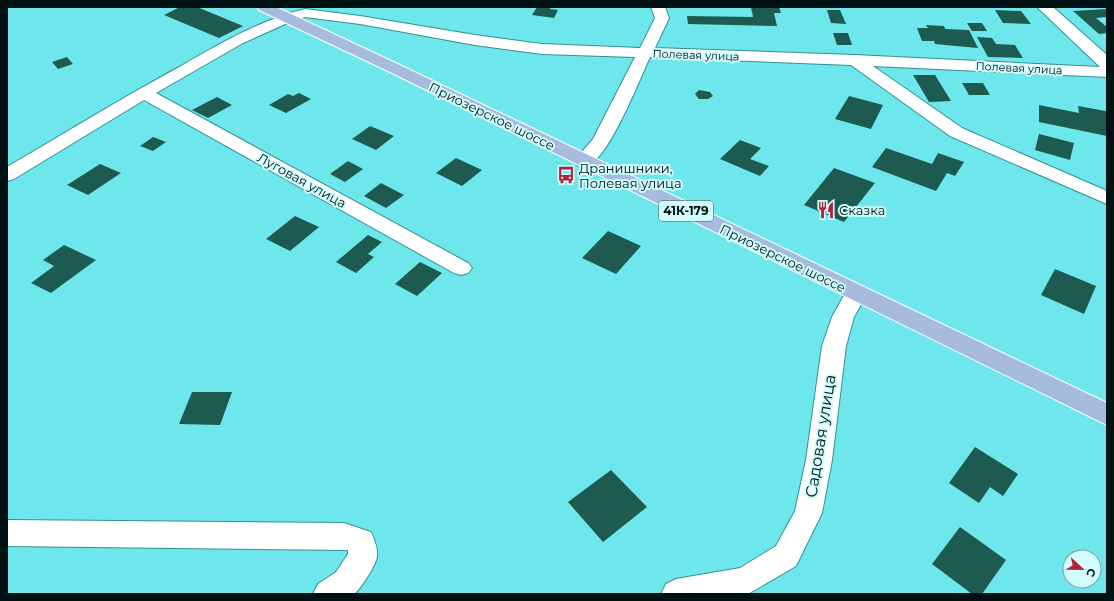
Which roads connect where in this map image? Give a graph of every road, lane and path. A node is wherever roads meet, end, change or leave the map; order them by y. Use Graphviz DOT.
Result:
graph roads {
  1 [pos="264,7"];
  2 [pos="658,7"];
  3 [pos="1044,7"];
  4 [pos="287,18"];
  5 [pos="646,53"];
  6 [pos="855,60"];
  7 [pos="1107,66"];
  8 [pos="1107,72"];
  9 [pos="144,93"];
  10 [pos="583,161"];
  11 [pos="7,175"];
  12 [pos="1107,198"];
  13 [pos="461,268"];
  14 [pos="856,294"];
  15 [pos="1107,415"];
  16 [pos="7,533"];
  17 [pos="328,594"];
  18 [pos="676,594"];
  1 -- 4 [label="main road, Приозерское шоссе / 41К-179"];
  2 -- 5 [label="street"];
  3 -- 7 [label="street"];
  4 -- 5 [label="street, Полевая улица"];
  4 -- 9 [label="street, Полевая улица"];
  4 -- 10 [label="main road, Приозерское шоссе / 41К-179"];
  5 -- 6 [label="street, Полевая улица"];
  5 -- 10 [label="street"];
  6 -- 8 [label="street, Полевая улица"];
  6 -- 12 [label="street"];
  9 -- 11 [label="street, Полевая улица"];
  9 -- 13 [label="street, Луговая улица"];
  10 -- 14 [label="main road, Приозерское шоссе / 41К-179"];
  14 -- 15 [label="main road, Приозерское шоссе / 41К-179"];
  14 -- 18 [label="street, Садовая улица"];
  16 -- 17 [label="street"];
}
